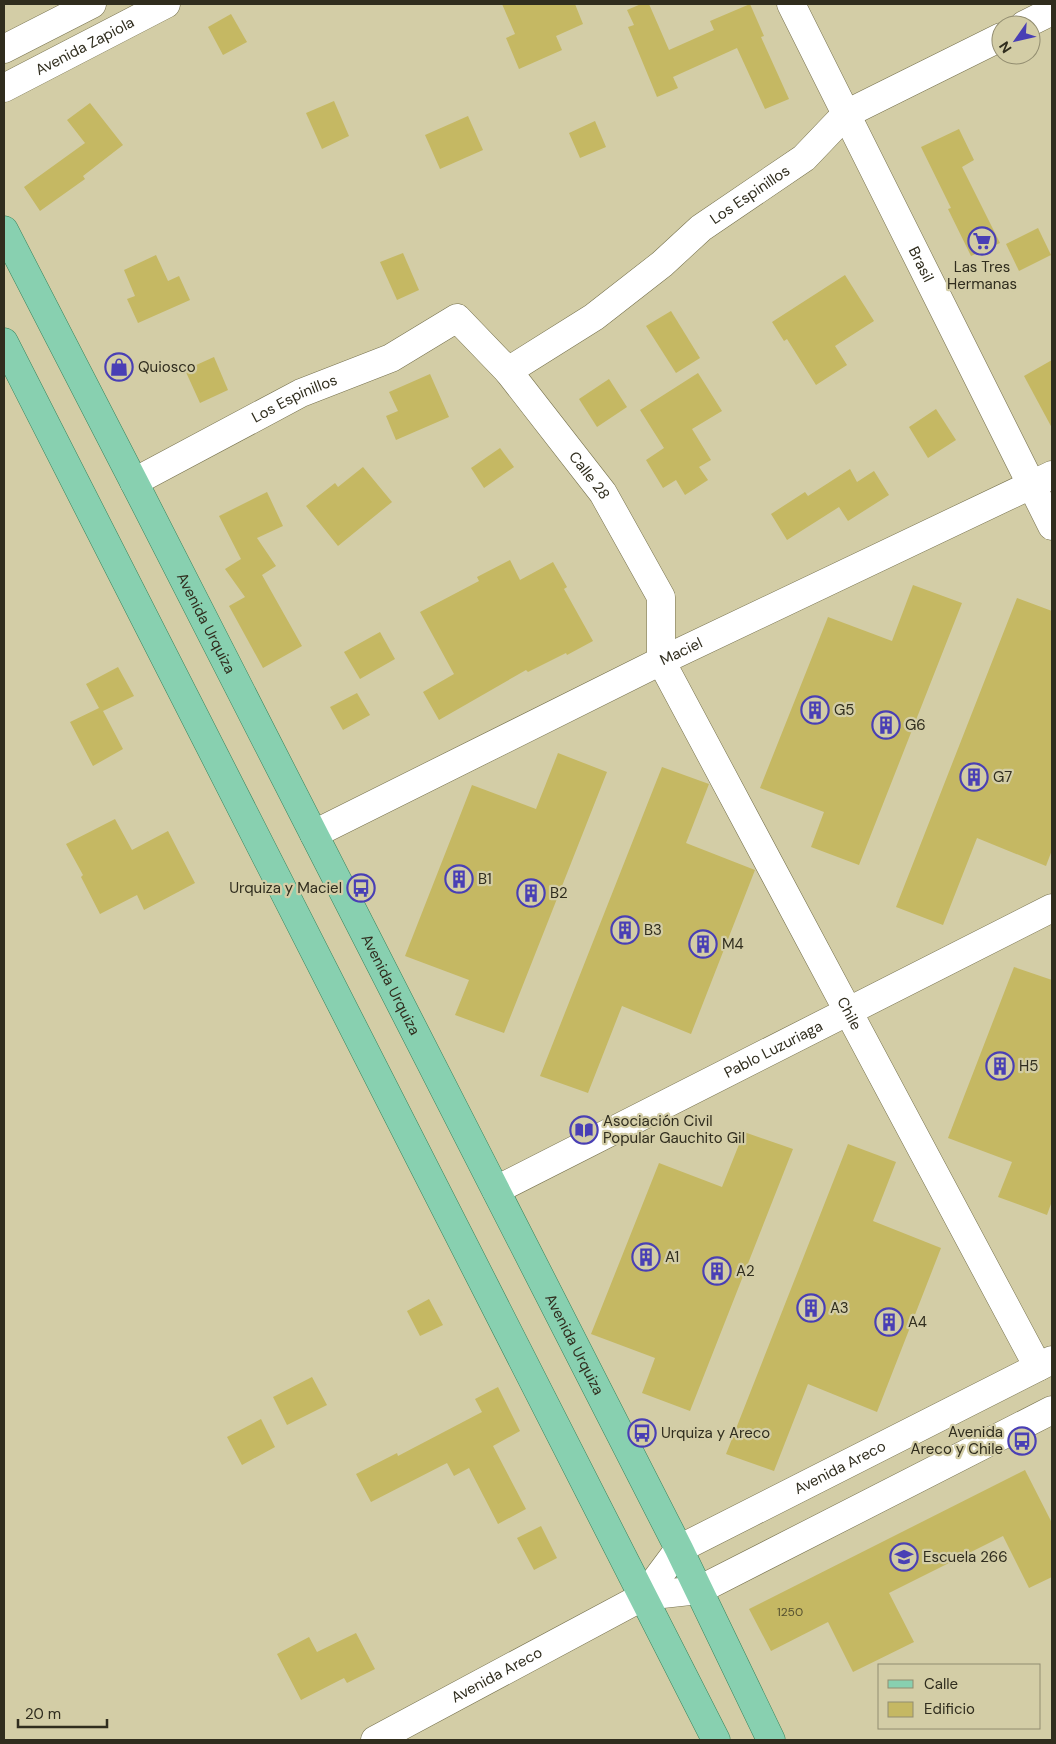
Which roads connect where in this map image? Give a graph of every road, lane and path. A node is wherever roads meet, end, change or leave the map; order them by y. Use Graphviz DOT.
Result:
graph roads {
  1 [pos="92,4"];
  2 [pos="166,4"];
  3 [pos="791,4"];
  4 [pos="991,42"];
  5 [pos="4,49"];
  6 [pos="4,88"];
  7 [pos="846,114"];
  8 [pos="4,230"];
  9 [pos="457,318"];
  10 [pos="4,342"];
  11 [pos="508,371"];
  12 [pos="1042,480"];
  13 [pos="134,482"];
  14 [pos="1052,526"];
  15 [pos="661,661"];
  16 [pos="314,834"];
  17 [pos="1052,908"];
  18 [pos="848,1011"];
  19 [pos="496,1190"];
  20 [pos="1045,1363"];
  21 [pos="1052,1410"];
  22 [pos="678,1549"];
  23 [pos="699,1590"];
  24 [pos="644,1596"];
  25 [pos="374,1740"];
  26 [pos="716,1740"];
  27 [pos="772,1740"];
  1 -- 5 [label="street"];
  2 -- 6 [label="street, Avenida Zapiola"];
  3 -- 7 [label="street, Brasil"];
  4 -- 7 [label="street, Los Espinillos"];
  7 -- 11 [label="street, Los Espinillos"];
  7 -- 12 [label="street, Brasil"];
  8 -- 13 [label="main road, Avenida Urquiza"];
  9 -- 11 [label="street, Calle 28"];
  9 -- 13 [label="street, Los Espinillos"];
  10 -- 24 [label="main road"];
  11 -- 15 [label="street, Calle 28"];
  12 -- 14 [label="street, Brasil"];
  12 -- 15 [label="street, Maciel"];
  13 -- 16 [label="main road, Avenida Urquiza"];
  15 -- 16 [label="street, Maciel"];
  15 -- 18 [label="street, Chile"];
  16 -- 19 [label="main road, Avenida Urquiza"];
  17 -- 18 [label="street, Pablo Luzuriaga"];
  18 -- 19 [label="street, Pablo Luzuriaga"];
  18 -- 20 [label="street, Chile"];
  19 -- 22 [label="main road, Avenida Urquiza"];
  20 -- 22 [label="street, Avenida Areco"];
  21 -- 23 [label="street, Avenida Areco"];
  22 -- 23 [label="main road, Avenida Urquiza"];
  22 -- 24 [label="street, Avenida Areco"];
  23 -- 24 [label="street, Avenida Areco"];
  23 -- 27 [label="main road, Avenida Urquiza"];
  24 -- 25 [label="street, Avenida Areco"];
  24 -- 26 [label="main road"];
}
